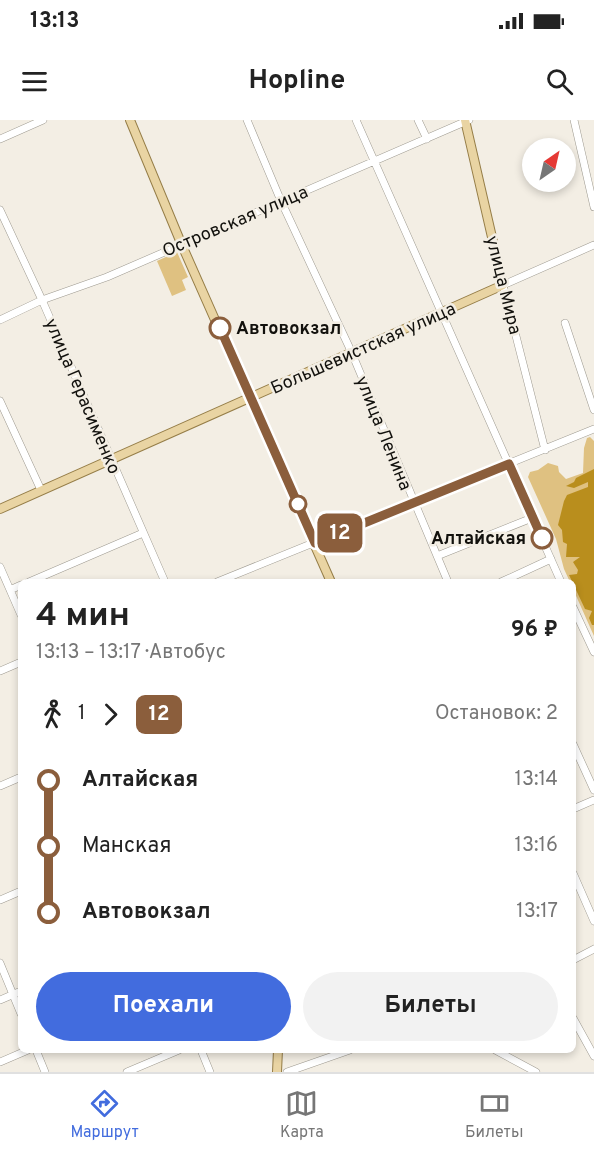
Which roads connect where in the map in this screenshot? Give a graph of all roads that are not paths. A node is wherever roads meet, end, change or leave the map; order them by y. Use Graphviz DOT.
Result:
graph roads {
  1 [pos="44,120"];
  2 [pos="130,120"];
  3 [pos="247,120"];
  4 [pos="356,120"];
  5 [pos="418,120"];
  6 [pos="574,120"];
  7 [pos="467,121"];
  8 [pos="0,139"];
  9 [pos="427,139"];
  10 [pos="374,160"];
  11 [pos="281,201"];
  12 [pos="594,207"];
  13 [pos="0,210"];
  14 [pos="181,243"];
  15 [pos="594,245"];
  16 [pos="503,285"];
  17 [pos="42,300"];
  18 [pos="443,312"];
  19 [pos="0,320"];
  20 [pos="565,323"];
  21 [pos="351,351"];
  22 [pos="251,398"];
  23 [pos="0,401"];
  24 [pos="594,410"];
  25 [pos="594,429"];
  26 [pos="545,450"];
  27 [pos="111,460"];
  28 [pos="509,464"];
  29 [pos="41,490"];
  30 [pos="414,504"];
  31 [pos="0,509"];
  32 [pos="532,518"];
  33 [pos="143,533"];
  34 [pos="315,543"];
  35 [pos="437,556"];
  36 [pos="551,559"];
  37 [pos="0,567"];
  38 [pos="36,579"];
  39 [pos="164,579"];
  40 [pos="225,579"];
  41 [pos="330,579"];
  42 [pos="446,579"];
  43 [pos="508,579"];
  44 [pos="560,579"];
  45 [pos="18,586"];
  46 [pos="9,587"];
  47 [pos="0,589"];
  48 [pos="18,608"];
  49 [pos="576,613"];
  50 [pos="594,652"];
  51 [pos="18,663"];
  52 [pos="0,671"];
  53 [pos="576,751"];
  54 [pos="18,778"];
  55 [pos="0,786"];
  56 [pos="594,790"];
  57 [pos="594,800"];
  58 [pos="576,808"];
  59 [pos="576,880"];
  60 [pos="18,892"];
  61 [pos="0,900"];
  62 [pos="594,921"];
  63 [pos="594,949"];
  64 [pos="576,958"];
  65 [pos="0,963"];
  66 [pos="18,992"];
  67 [pos="13,994"];
  68 [pos="0,1000"];
  69 [pos="18,1006"];
  70 [pos="576,1023"];
  71 [pos="21,1053"];
  72 [pos="37,1053"];
  73 [pos="172,1053"];
  74 [pos="202,1053"];
  75 [pos="278,1053"];
  76 [pos="341,1053"];
  77 [pos="501,1053"];
  78 [pos="594,1056"];
  79 [pos="0,1062"];
  80 [pos="45,1072"];
  81 [pos="127,1072"];
  82 [pos="210,1072"];
  83 [pos="277,1072"];
  84 [pos="287,1072"];
  85 [pos="536,1072"];
  1 -- 8 [label="street"];
  2 -- 14 [label="main road"];
  3 -- 11 [label="street, улица Ленина"];
  4 -- 10 [label="street"];
  5 -- 9 [label="street"];
  6 -- 12 [label="street"];
  7 -- 9 [label="street, Островская улица"];
  7 -- 16 [label="main road, улица Мира"];
  9 -- 10 [label="street, Островская улица"];
  10 -- 11 [label="street, Островская улица"];
  10 -- 18 [label="street"];
  11 -- 14 [label="street, Островская улица"];
  11 -- 21 [label="street, улица Ленина"];
  13 -- 17 [label="street, улица Герасименко"];
  14 -- 17 [label="street, Островская улица"];
  14 -- 22 [label="main road"];
  15 -- 16 [label="street, Большевистская улица"];
  16 -- 18 [label="main road, Большевистская улица"];
  16 -- 26 [label="street, улица Мира"];
  17 -- 19 [label="street, Островская улица"];
  17 -- 27 [label="street, улица Герасименко"];
  18 -- 21 [label="main road, Большевистская улица"];
  18 -- 28 [label="street"];
  20 -- 24 [label="street"];
  21 -- 22 [label="main road, Большевистская улица"];
  21 -- 30 [label="street, улица Ленина"];
  22 -- 27 [label="main road, Большевистская улица"];
  22 -- 34 [label="main road"];
  23 -- 29 [label="street"];
  25 -- 26 [label="street"];
  26 -- 28 [label="street"];
  27 -- 29 [label="main road, Большевистская улица"];
  27 -- 33 [label="street, улица Герасименко"];
  28 -- 30 [label="street"];
  28 -- 32 [label="street"];
  29 -- 31 [label="main road, Большевистская улица"];
  30 -- 34 [label="street"];
  30 -- 35 [label="street, улица Ленина"];
  32 -- 35 [label="street"];
  32 -- 36 [label="street"];
  33 -- 38 [label="street"];
  33 -- 39 [label="street, улица Герасименко"];
  34 -- 40 [label="street"];
  34 -- 41 [label="main road"];
  35 -- 42 [label="street, улица Ленина"];
  36 -- 43 [label="street"];
  36 -- 44 [label="street"];
  37 -- 46 [label="street"];
  45 -- 46 [label="street"];
  46 -- 47 [label="street"];
  46 -- 48 [label="street"];
  49 -- 50 [label="street"];
  51 -- 52 [label="street"];
  53 -- 56 [label="street"];
  54 -- 55 [label="street"];
  57 -- 58 [label="street"];
  59 -- 62 [label="street"];
  60 -- 61 [label="street"];
  63 -- 64 [label="street"];
  65 -- 67 [label="street"];
  66 -- 67 [label="street"];
  67 -- 68 [label="street"];
  67 -- 69 [label="street"];
  70 -- 78 [label="street"];
  71 -- 79 [label="street"];
  72 -- 80 [label="street"];
  73 -- 81 [label="street"];
  74 -- 82 [label="street"];
  75 -- 83 [label="main road"];
  76 -- 84 [label="street"];
  77 -- 85 [label="street"];
}
